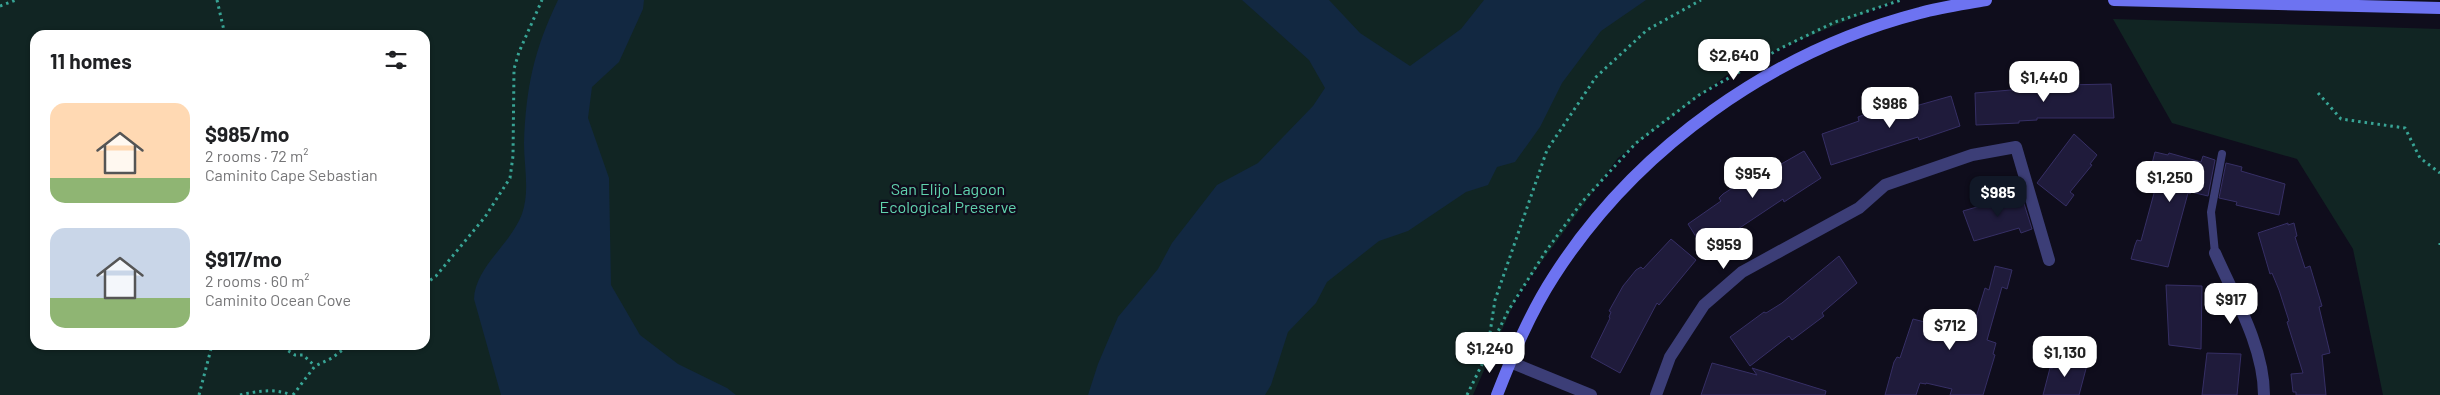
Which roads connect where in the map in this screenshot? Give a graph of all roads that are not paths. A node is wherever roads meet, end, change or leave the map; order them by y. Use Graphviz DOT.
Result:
graph roads {
  1 [pos="1986,0"];
  2 [pos="2114,0"];
  3 [pos="2440,8"];
  4 [pos="2222,154"];
  5 [pos="2215,253"];
  6 [pos="2049,260"];
  7 [pos="1510,362"];
  8 [pos="1497,395"];
  9 [pos="1591,395"];
  10 [pos="1656,395"];
  11 [pos="2264,395"];
  1 -- 7 [label="main road"];
  2 -- 3 [label="main road"];
  4 -- 5 [label="lane"];
  5 -- 11 [label="street"];
  6 -- 10 [label="street"];
  7 -- 8 [label="main road"];
  7 -- 9 [label="street"];
}
